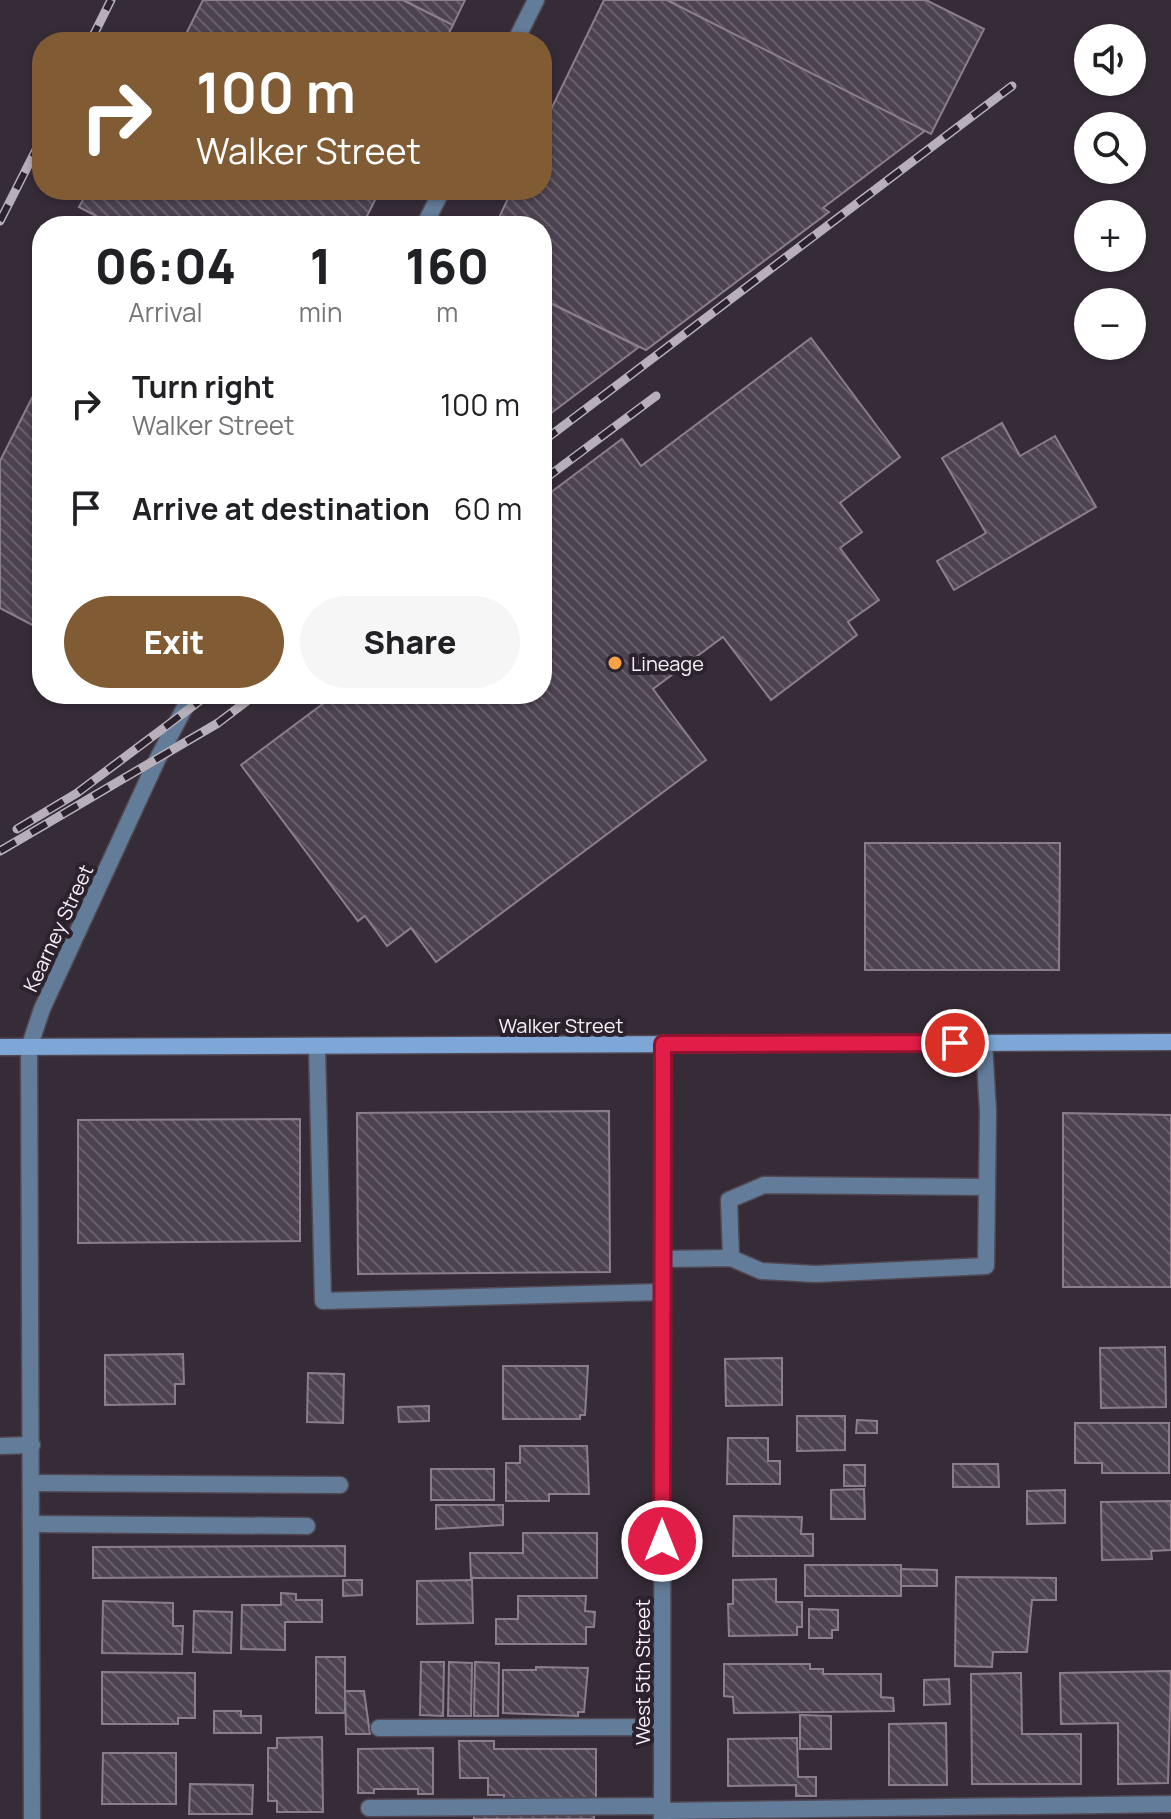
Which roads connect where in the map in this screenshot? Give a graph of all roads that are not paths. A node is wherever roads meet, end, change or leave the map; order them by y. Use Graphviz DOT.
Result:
graph roads {
  1 [pos="536,0"];
  2 [pos="520,32"];
  3 [pos="187,704"];
  4 [pos="1171,1042"];
  5 [pos="984,1043"];
  6 [pos="663,1044"];
  7 [pos="0,1047"];
  8 [pos="317,1047"];
  9 [pos="29,1048"];
  10 [pos="987,1187"];
  11 [pos="731,1258"];
  12 [pos="663,1259"];
  13 [pos="662,1292"];
  14 [pos="32,1445"];
  15 [pos="0,1446"];
  16 [pos="32,1483"];
  17 [pos="340,1485"];
  18 [pos="32,1524"];
  19 [pos="307,1526"];
  20 [pos="662,1727"];
  21 [pos="379,1728"];
  22 [pos="1171,1804"];
  23 [pos="369,1808"];
  24 [pos="662,1812"];
  25 [pos="949,1812"];
  26 [pos="32,1819"];
  1 -- 2 [label="street"];
  3 -- 9 [label="street, Kearney Street"];
  4 -- 5 [label="main road, Walker Street"];
  5 -- 6 [label="main road, Walker Street"];
  5 -- 10 [label="street"];
  6 -- 8 [label="main road, Walker Street"];
  6 -- 12 [label="street, West 5th Street"];
  7 -- 9 [label="main road, Walker Street"];
  8 -- 9 [label="main road, Walker Street"];
  8 -- 13 [label="street"];
  9 -- 14 [label="street, Kearney Street"];
  10 -- 11 [label="street"];
  10 -- 11 [label="street"];
  11 -- 12 [label="street"];
  12 -- 13 [label="street, West 5th Street"];
  13 -- 20 [label="street, West 5th Street"];
  14 -- 15 [label="street"];
  14 -- 16 [label="street, Kearney Street"];
  16 -- 17 [label="street"];
  16 -- 18 [label="street, Kearney Street"];
  18 -- 19 [label="street"];
  18 -- 26 [label="street, Kearney Street"];
  20 -- 21 [label="street"];
  20 -- 24 [label="street, West 5th Street"];
  22 -- 25 [label="street"];
  23 -- 24 [label="street"];
  24 -- 25 [label="street"];
}
